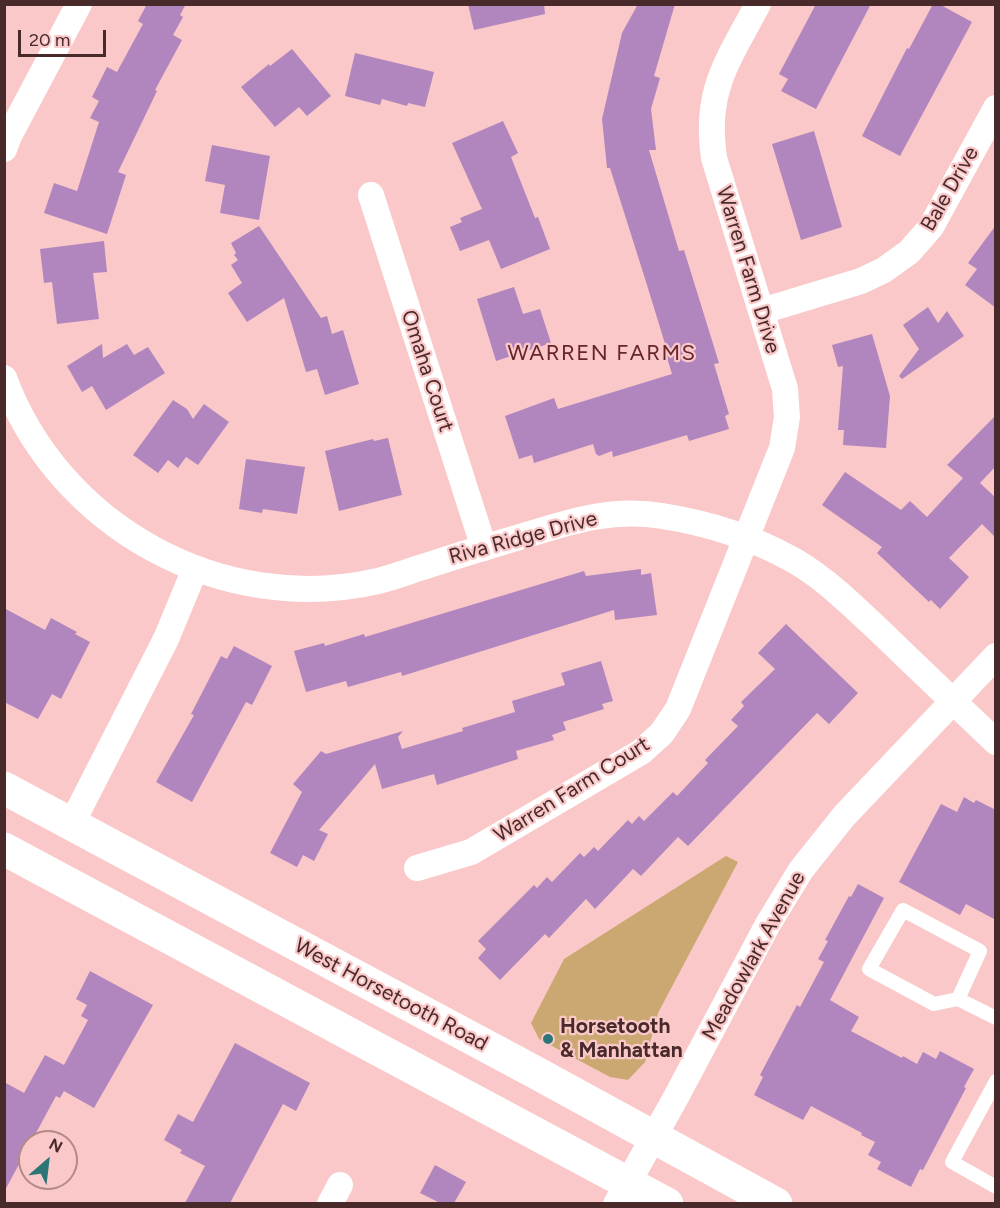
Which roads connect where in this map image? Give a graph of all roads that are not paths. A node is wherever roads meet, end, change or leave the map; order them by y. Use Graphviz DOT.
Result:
graph roads {
  1 [pos="79,4"];
  2 [pos="758,4"];
  3 [pos="996,108"];
  4 [pos="4,149"];
  5 [pos="371,195"];
  6 [pos="762,311"];
  7 [pos="4,378"];
  8 [pos="748,538"];
  9 [pos="483,548"];
  10 [pos="195,569"];
  11 [pos="996,656"];
  12 [pos="953,702"];
  13 [pos="996,742"];
  14 [pos="4,788"];
  15 [pos="71,825"];
  16 [pos="4,849"];
  17 [pos="417,868"];
  18 [pos="958,999"];
  19 [pos="996,1018"];
  20 [pos="996,1081"];
  21 [pos="653,1137"];
  22 [pos="996,1187"];
  23 [pos="622,1193"];
  24 [pos="667,1203"];
  25 [pos="776,1203"];
  1 -- 4 [label="street"];
  2 -- 6 [label="street, Warren Farm Drive"];
  3 -- 6 [label="street, Bale Drive"];
  5 -- 9 [label="street, Omaha Court"];
  6 -- 8 [label="street, Warren Farm Drive"];
  7 -- 10 [label="street, Riva Ridge Drive"];
  8 -- 9 [label="street, Riva Ridge Drive"];
  8 -- 12 [label="street, Riva Ridge Drive"];
  8 -- 17 [label="street, Warren Farm Court"];
  9 -- 10 [label="street, Riva Ridge Drive"];
  10 -- 15 [label="street"];
  11 -- 12 [label="street, Meadowlark Avenue"];
  12 -- 13 [label="street, Riva Ridge Drive"];
  12 -- 21 [label="street, Meadowlark Avenue"];
  14 -- 15 [label="main road, West Horsetooth Road"];
  15 -- 21 [label="main road, West Horsetooth Road"];
  16 -- 23 [label="main road"];
  18 -- 18 [label="lane"];
  18 -- 19 [label="lane"];
  20 -- 22 [label="lane"];
  21 -- 23 [label="street, Meadowlark Avenue"];
  21 -- 25 [label="main road, West Horsetooth Road"];
  23 -- 24 [label="main road"];
}
